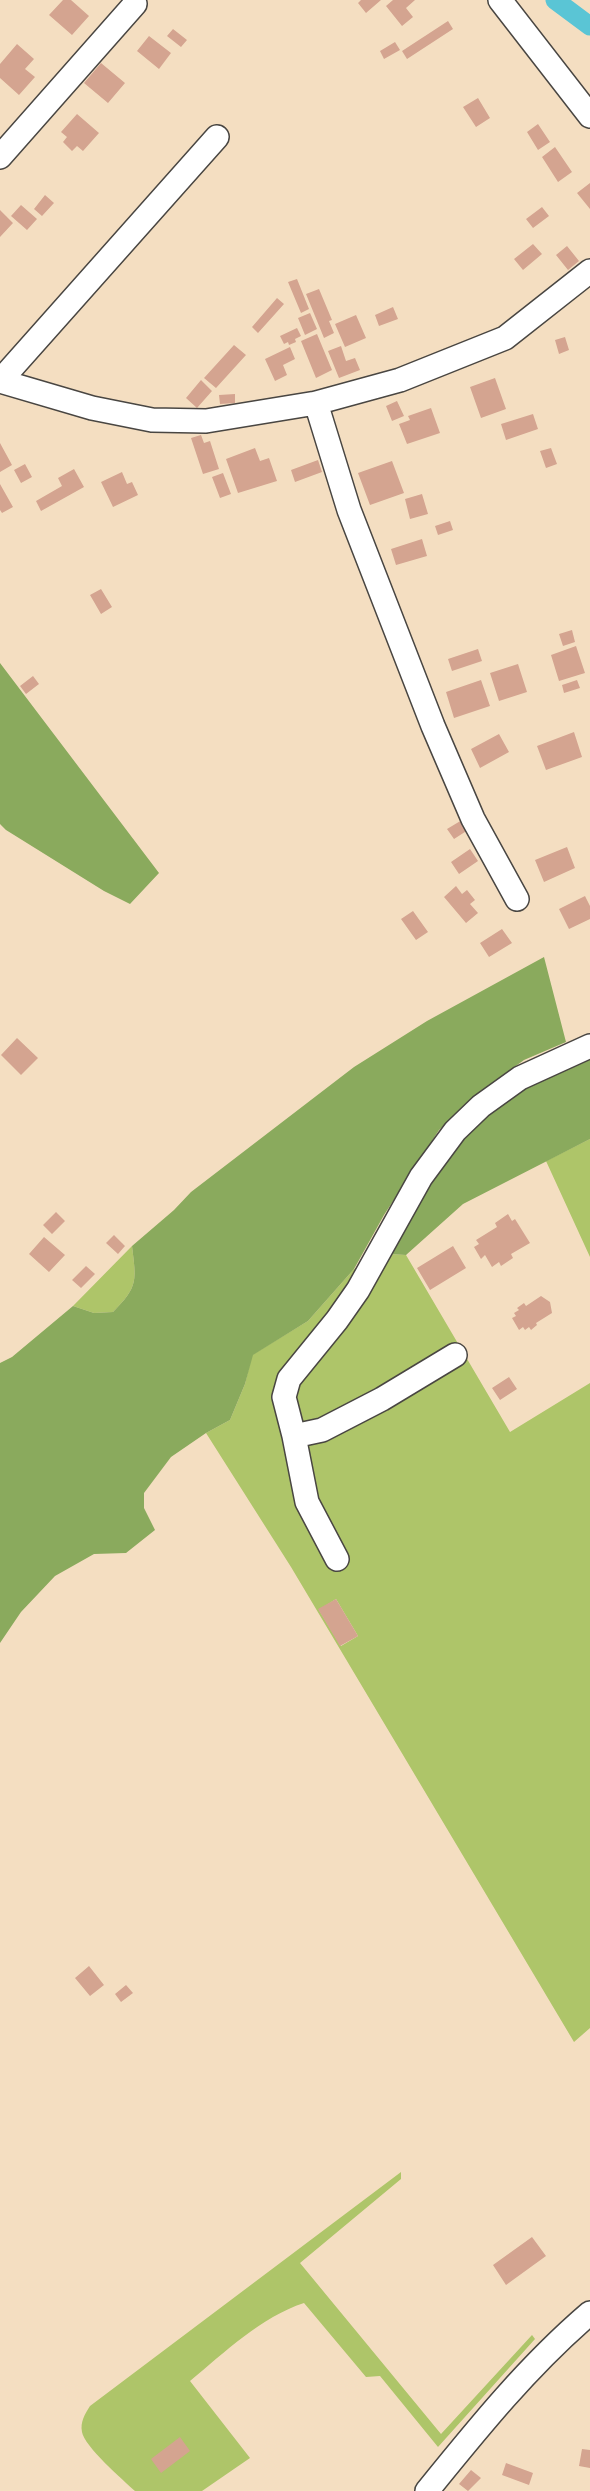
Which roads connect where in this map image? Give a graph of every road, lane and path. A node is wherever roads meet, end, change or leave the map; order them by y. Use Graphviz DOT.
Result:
graph roads {
  1 [pos="500,0"];
  2 [pos="135,4"];
  3 [pos="590,116"];
  4 [pos="217,137"];
  5 [pos="0,158"];
  6 [pos="590,271"];
  7 [pos="0,381"];
  8 [pos="316,403"];
  9 [pos="517,900"];
  10 [pos="590,1046"];
  11 [pos="455,1355"];
  12 [pos="294,1436"];
  13 [pos="337,1559"];
  14 [pos="590,2313"];
  15 [pos="427,2491"];
  1 -- 3 [label="street"];
  2 -- 5 [label="street"];
  4 -- 7 [label="street"];
  6 -- 8 [label="street"];
  7 -- 8 [label="street"];
  8 -- 9 [label="street"];
  10 -- 12 [label="street"];
  11 -- 12 [label="street"];
  12 -- 13 [label="street"];
  14 -- 15 [label="street"];
}
